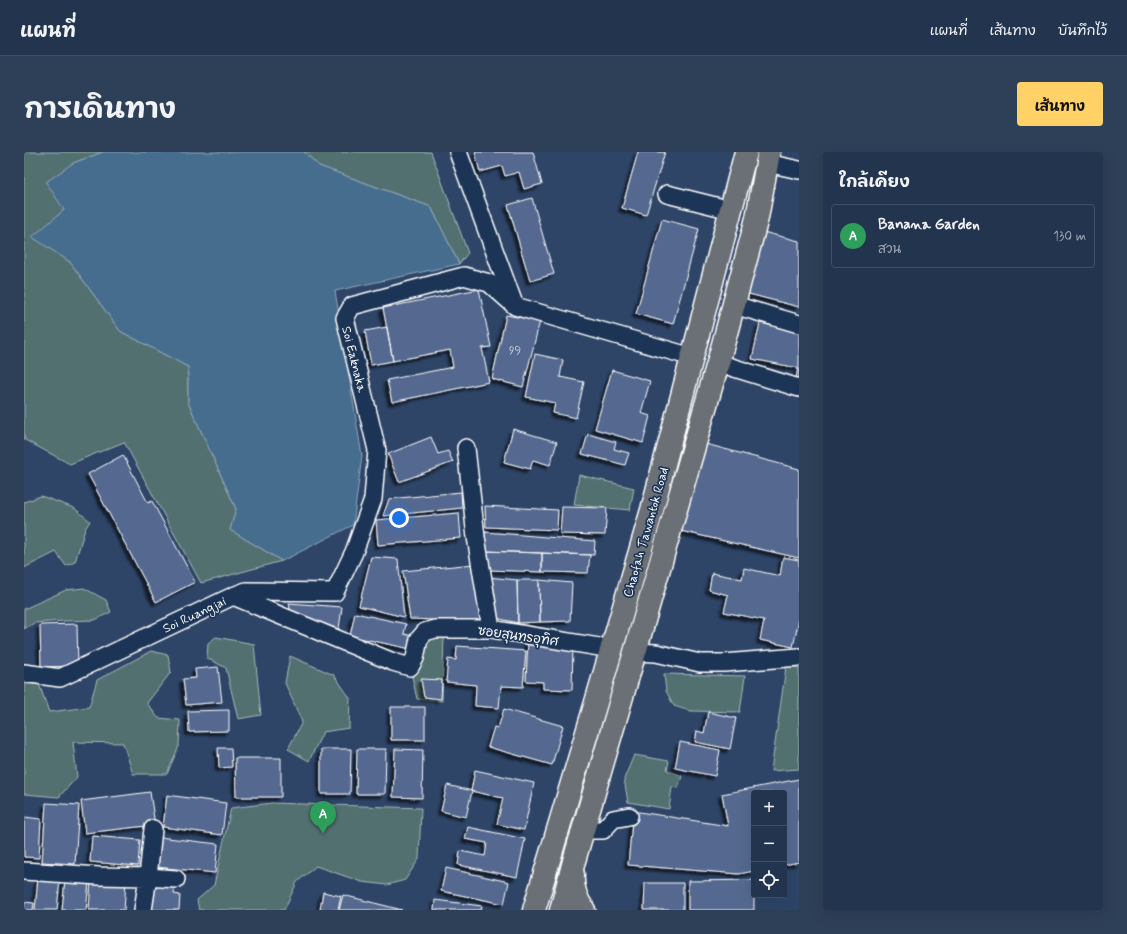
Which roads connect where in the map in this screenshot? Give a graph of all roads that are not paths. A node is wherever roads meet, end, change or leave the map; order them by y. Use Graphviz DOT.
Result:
graph roads {
  1 [pos="458,152"];
  2 [pos="746,152"];
  3 [pos="768,157"];
  4 [pos="799,170"];
  5 [pos="667,194"];
  6 [pos="730,210"];
  7 [pos="734,305"];
  8 [pos="515,306"];
  9 [pos="799,324"];
  10 [pos="692,357"];
  11 [pos="718,363"];
  12 [pos="799,388"];
  13 [pos="466,448"];
  14 [pos="233,596"];
  15 [pos="491,629"];
  16 [pos="425,632"];
  17 [pos="611,649"];
  18 [pos="635,652"];
  19 [pos="799,657"];
  20 [pos="24,673"];
  21 [pos="629,816"];
  22 [pos="153,829"];
  23 [pos="582,830"];
  24 [pos="574,861"];
  25 [pos="24,871"];
  26 [pos="148,877"];
  27 [pos="176,879"];
  28 [pos="143,910"];
  29 [pos="534,910"];
  30 [pos="561,910"];
  31 [pos="584,910"];
  1 -- 8 [label="street"];
  2 -- 6 [label="main road, Chaofah Tawantok Road"];
  3 -- 4 [label="street"];
  3 -- 7 [label="main road, Chaofah Tawantok Road"];
  5 -- 6 [label="street"];
  6 -- 10 [label="main road, Chaofah Tawantok Road"];
  7 -- 9 [label="street"];
  7 -- 11 [label="main road, Chaofah Tawantok Road"];
  8 -- 10 [label="street, Soi Eaknaka"];
  8 -- 14 [label="street, Soi Eaknaka"];
  10 -- 17 [label="main road, Chaofah Tawantok Road"];
  11 -- 12 [label="street"];
  11 -- 18 [label="main road, Chaofah Tawantok Road"];
  13 -- 15 [label="street"];
  14 -- 16 [label="street, Soi Ruangjai"];
  14 -- 20 [label="street, Soi Ruangjai"];
  15 -- 16 [label="street, ซอยสุนทรอุทิศ"];
  15 -- 17 [label="street, ซอยสุนทรอุทิศ"];
  17 -- 29 [label="main road, Chaofah Tawantok Road"];
  18 -- 19 [label="street"];
  18 -- 23 [label="main road, Chaofah Tawantok Road"];
  21 -- 23 [label="street"];
  22 -- 26 [label="street"];
  23 -- 24 [label="main road, Chaofah Tawantok Road"];
  24 -- 30 [label="main road, Chaofah Tawantok Road"];
  24 -- 31 [label="main road"];
  25 -- 26 [label="street"];
  26 -- 27 [label="street"];
  26 -- 28 [label="street"];
}
